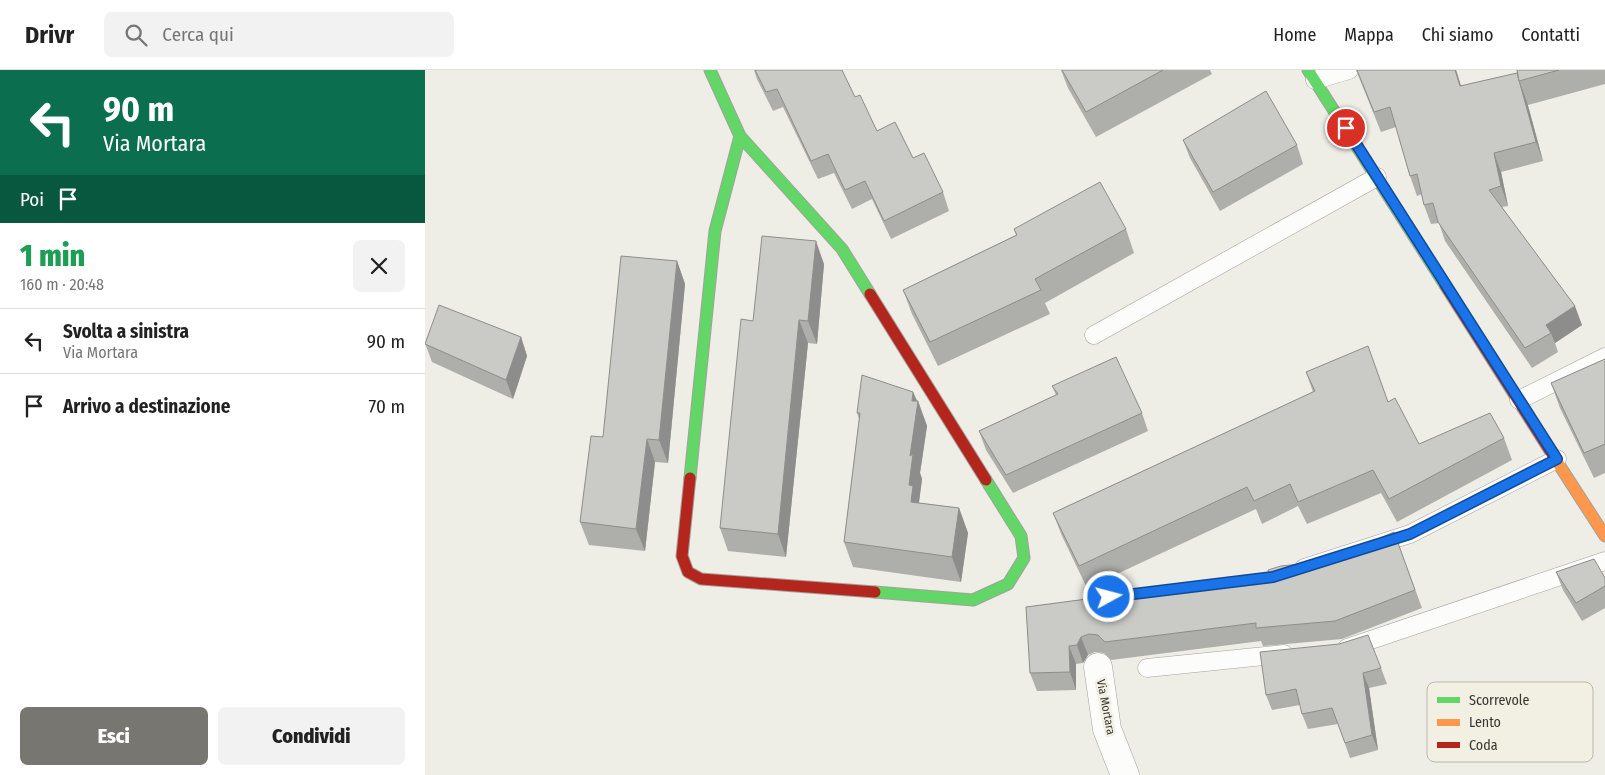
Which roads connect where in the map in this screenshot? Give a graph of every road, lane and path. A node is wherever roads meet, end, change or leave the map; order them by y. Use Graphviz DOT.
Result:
graph roads {
  1 [pos="709,70"];
  2 [pos="1349,70"];
  3 [pos="1311,75"];
  4 [pos="741,136"];
  5 [pos="1377,177"];
  6 [pos="1093,335"];
  7 [pos="1605,356"];
  8 [pos="1519,400"];
  9 [pos="1557,459"];
  10 [pos="1605,536"];
  11 [pos="1605,561"];
  12 [pos="1292,571"];
  13 [pos="1334,650"];
  14 [pos="1305,652"];
  15 [pos="1099,667"];
  16 [pos="1147,668"];
  17 [pos="1125,775"];
  1 -- 4 [label="street"];
  2 -- 3 [label="lane"];
  3 -- 5 [label="street"];
  4 -- 4 [label="street"];
  5 -- 6 [label="lane"];
  5 -- 8 [label="street"];
  7 -- 8 [label="lane"];
  8 -- 9 [label="street"];
  9 -- 10 [label="street"];
  9 -- 12 [label="lane"];
  11 -- 13 [label="lane"];
  14 -- 16 [label="lane"];
  15 -- 17 [label="street, Via Mortara"];
}
